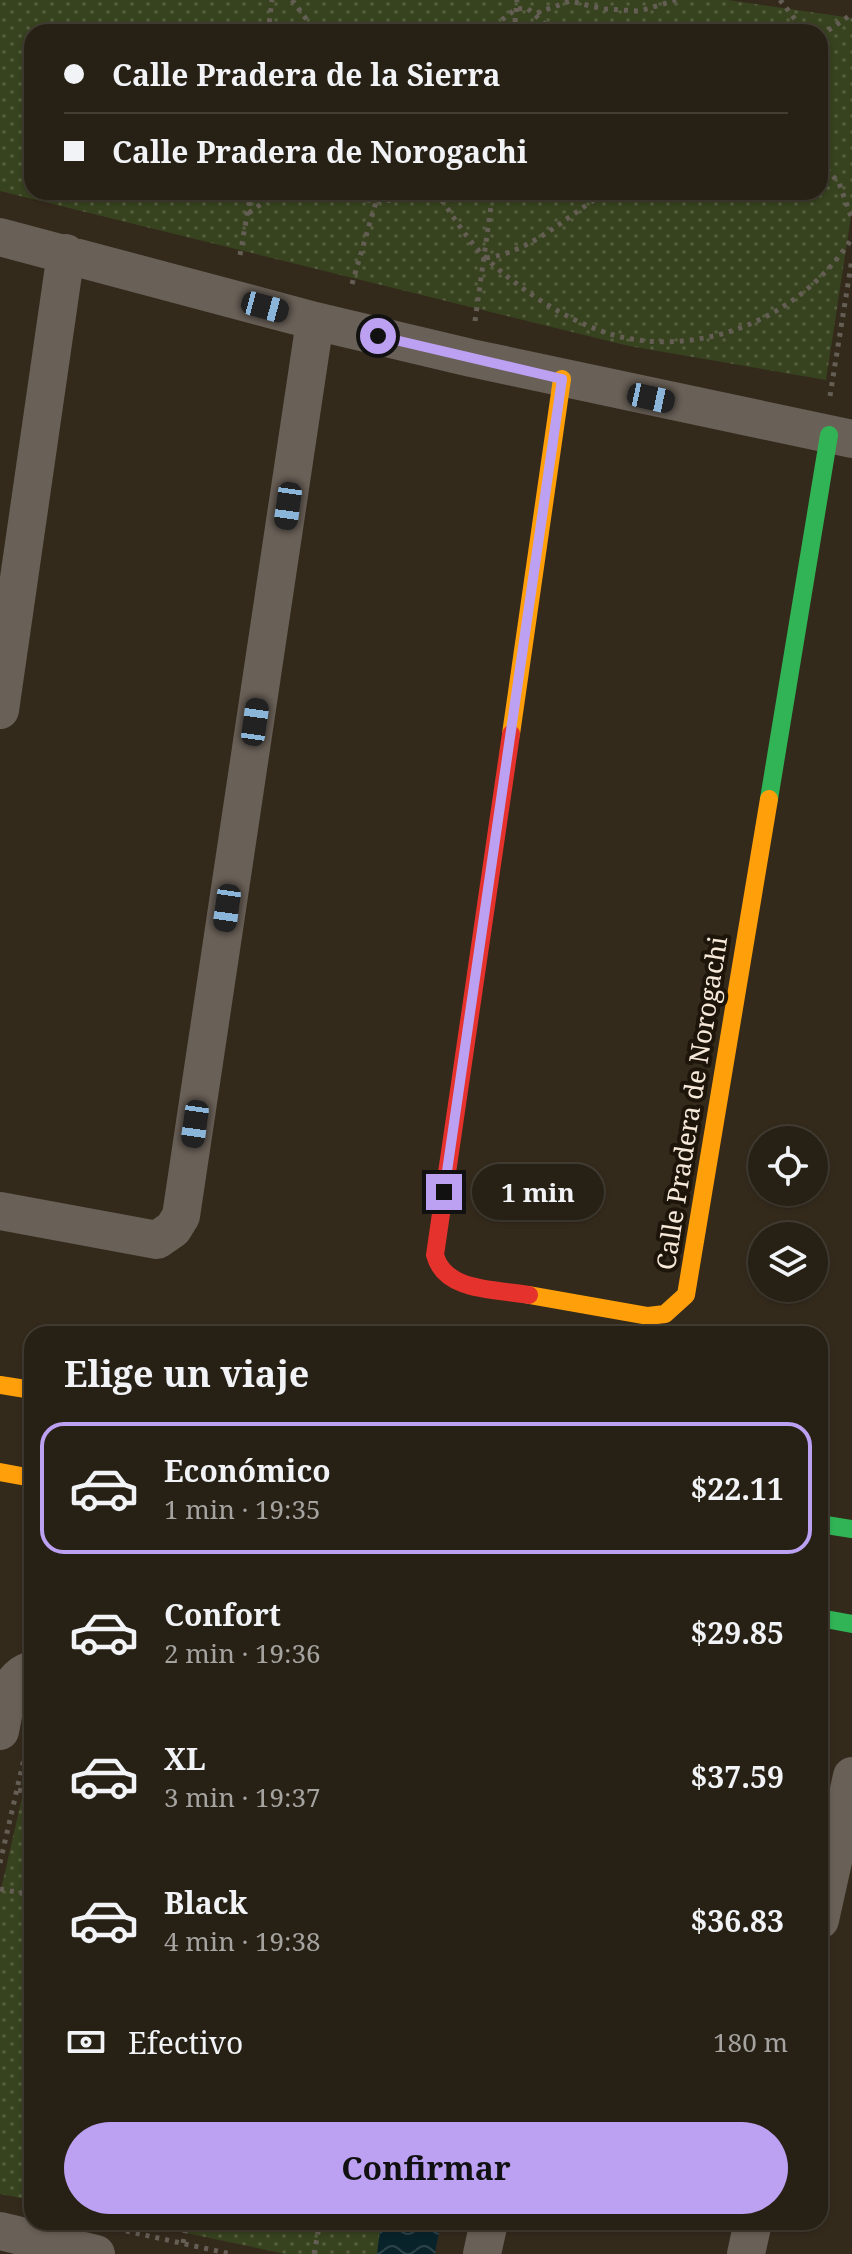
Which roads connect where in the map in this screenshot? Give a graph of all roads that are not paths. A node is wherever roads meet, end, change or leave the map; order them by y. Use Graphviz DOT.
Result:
graph roads {
  1 [pos="0,237"];
  2 [pos="66,253"];
  3 [pos="315,321"];
  4 [pos="562,379"];
  5 [pos="837,424"];
  6 [pos="0,710"];
  7 [pos="0,1211"];
  8 [pos="0,1385"];
  9 [pos="24,1389"];
  10 [pos="0,1472"];
  11 [pos="24,1476"];
  12 [pos="828,1525"];
  13 [pos="852,1529"];
  14 [pos="828,1620"];
  15 [pos="852,1624"];
  16 [pos="24,1672"];
  17 [pos="13,1741"];
  18 [pos="852,1776"];
  19 [pos="828,1884"];
  20 [pos="487,2230"];
  21 [pos="751,2230"];
  22 [pos="0,2231"];
  23 [pos="105,2241"];
  24 [pos="482,2254"];
  25 [pos="746,2254"];
  1 -- 2 [label="street"];
  2 -- 3 [label="street"];
  2 -- 6 [label="street"];
  3 -- 4 [label="street"];
  3 -- 7 [label="street"];
  4 -- 5 [label="street"];
  4 -- 5 [label="street, Calle Pradera de Norogachi"];
  8 -- 9 [label="street"];
  10 -- 11 [label="street"];
  12 -- 13 [label="street"];
  14 -- 15 [label="street"];
  16 -- 17 [label="street"];
  18 -- 19 [label="street"];
  20 -- 24 [label="street"];
  21 -- 25 [label="street"];
  22 -- 23 [label="street"];
}
